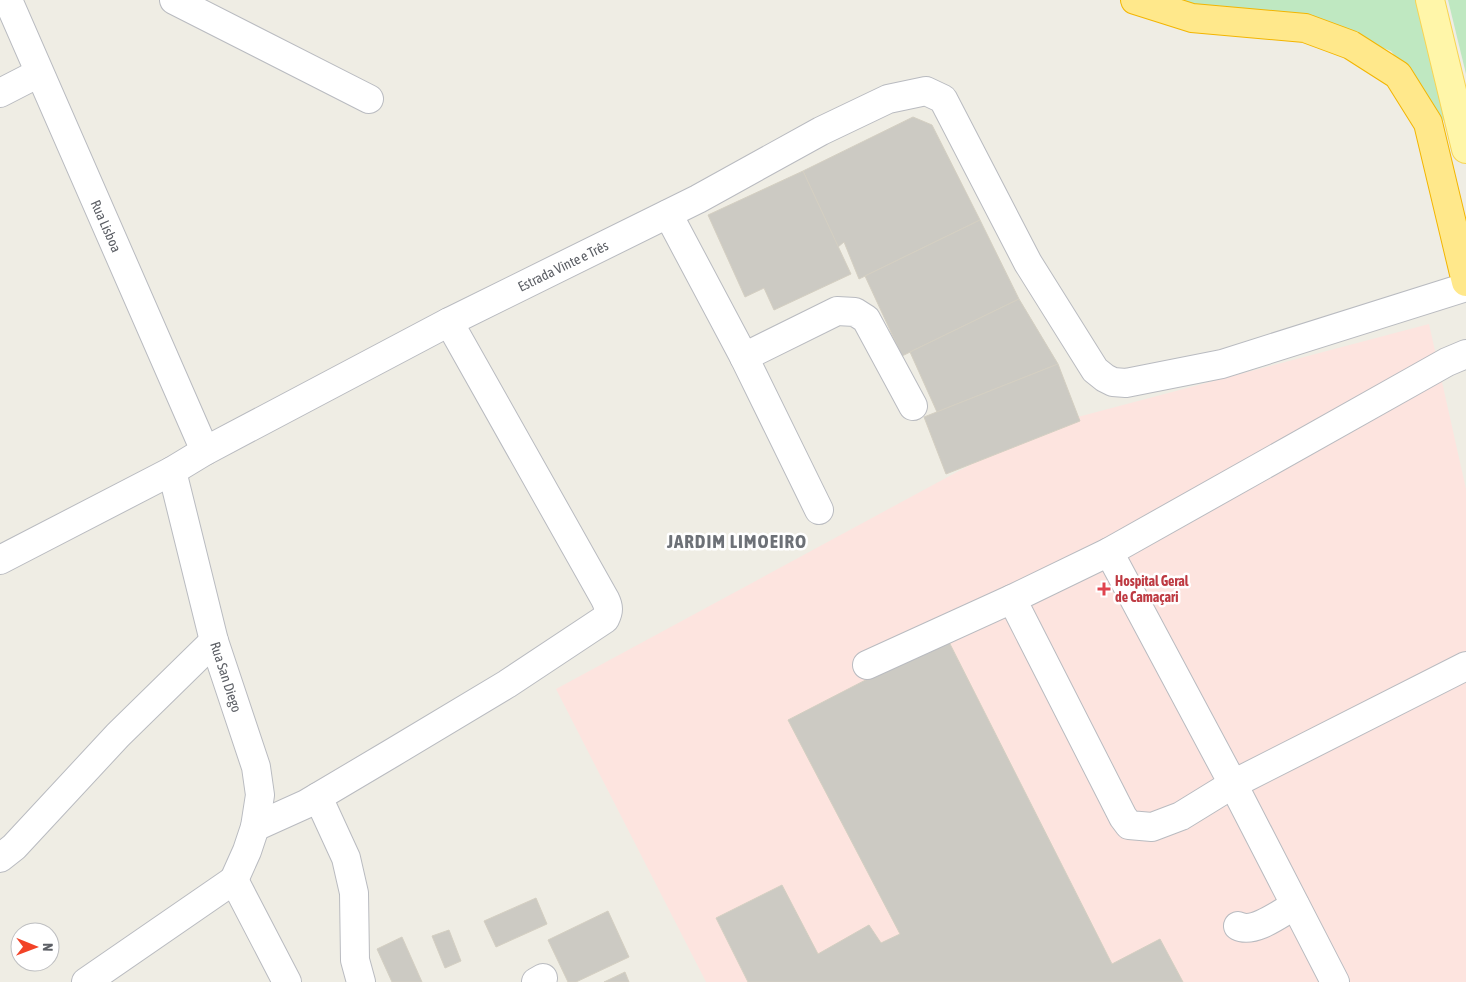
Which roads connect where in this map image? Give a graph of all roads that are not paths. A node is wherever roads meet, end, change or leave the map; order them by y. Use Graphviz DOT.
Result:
graph roads {
  1 [pos="8,0"];
  2 [pos="174,0"];
  3 [pos="1135,0"];
  4 [pos="1430,0"];
  5 [pos="39,73"];
  6 [pos="0,93"];
  7 [pos="369,99"];
  8 [pos="1466,149"];
  9 [pos="668,214"];
  10 [pos="1466,282"];
  11 [pos="1466,287"];
  12 [pos="449,322"];
  13 [pos="1466,354"];
  14 [pos="744,357"];
  15 [pos="914,406"];
  16 [pos="205,451"];
  17 [pos="172,471"];
  18 [pos="819,510"];
  19 [pos="1109,552"];
  20 [pos="0,560"];
  21 [pos="1012,599"];
  22 [pos="214,640"];
  23 [pos="866,665"];
  24 [pos="1466,666"];
  25 [pos="1233,784"];
  26 [pos="318,797"];
  27 [pos="255,827"];
  28 [pos="0,858"];
  29 [pos="234,880"];
  30 [pos="1296,905"];
  31 [pos="1238,926"];
  32 [pos="86,982"];
  33 [pos="287,982"];
  34 [pos="361,982"];
  35 [pos="1335,982"];
  1 -- 5 [label="street, Rua Lisboa"];
  2 -- 7 [label="street"];
  3 -- 10 [label="highway"];
  4 -- 8 [label="main road"];
  5 -- 6 [label="street"];
  5 -- 16 [label="street, Rua Lisboa"];
  9 -- 11 [label="street, Estrada Vinte e Três"];
  9 -- 12 [label="street, Estrada Vinte e Três"];
  9 -- 14 [label="street"];
  12 -- 16 [label="street, Estrada Vinte e Três"];
  12 -- 26 [label="street"];
  13 -- 19 [label="street"];
  14 -- 15 [label="street"];
  14 -- 18 [label="street"];
  16 -- 17 [label="street, Estrada Vinte e Três"];
  17 -- 20 [label="street, Estrada Vinte e Três"];
  17 -- 22 [label="street, Rua San Diego"];
  19 -- 21 [label="street"];
  19 -- 25 [label="street"];
  21 -- 23 [label="street"];
  21 -- 25 [label="street"];
  22 -- 27 [label="street, Rua San Diego"];
  22 -- 28 [label="street"];
  24 -- 25 [label="street"];
  25 -- 30 [label="street"];
  26 -- 27 [label="street"];
  26 -- 34 [label="street"];
  27 -- 29 [label="street, Rua San Diego"];
  29 -- 32 [label="street"];
  29 -- 33 [label="street"];
  30 -- 31 [label="street"];
  30 -- 35 [label="street"];
}
